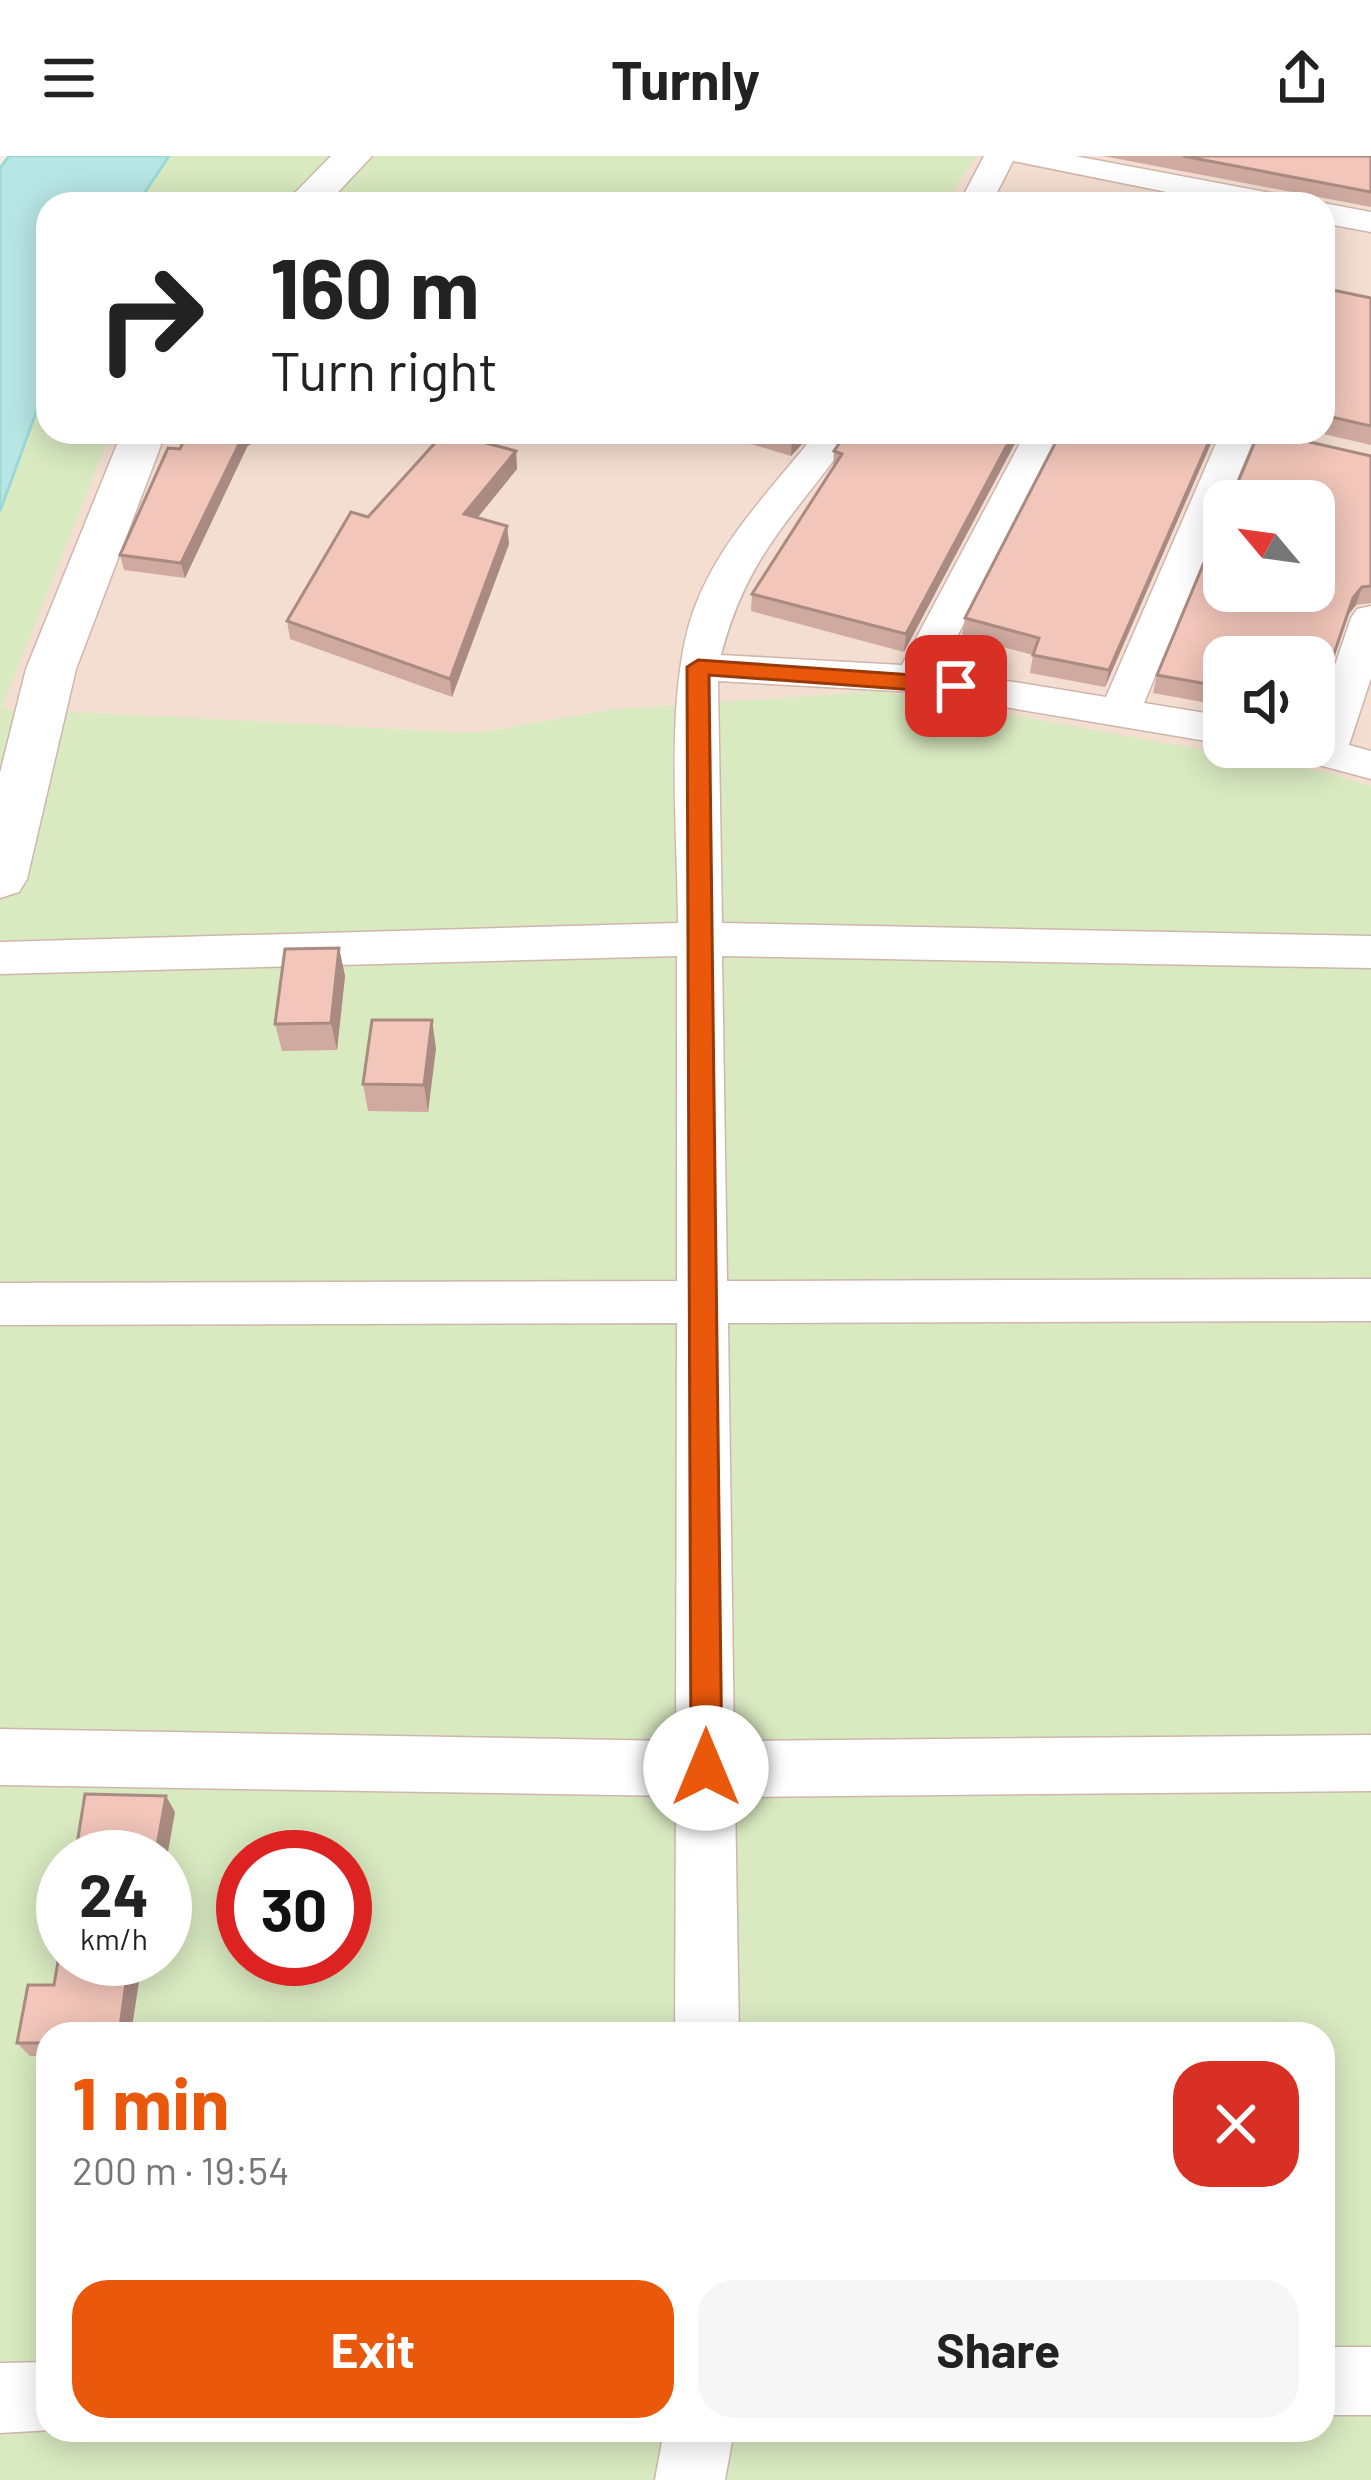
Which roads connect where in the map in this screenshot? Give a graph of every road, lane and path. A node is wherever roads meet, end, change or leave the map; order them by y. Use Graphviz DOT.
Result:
graph roads {
  1 [pos="353,156"];
  2 [pos="1000,156"];
  3 [pos="1025,156"];
  4 [pos="316,192"];
  5 [pos="981,192"];
  6 [pos="1213,192"];
  7 [pos="1335,215"];
  8 [pos="1371,222"];
  9 [pos="140,444"];
  10 [pos="827,444"];
  11 [pos="1038,444"];
  12 [pos="1248,444"];
  13 [pos="1371,618"];
  14 [pos="698,667"];
  15 [pos="915,679"];
  16 [pos="1335,702"];
  17 [pos="1121,710"];
  18 [pos="1203,726"];
  19 [pos="1335,755"];
  20 [pos="1371,765"];
  21 [pos="0,880"];
  22 [pos="700,939"];
  23 [pos="1371,952"];
  24 [pos="0,958"];
  25 [pos="704,1300"];
  26 [pos="1371,1300"];
  27 [pos="0,1304"];
  28 [pos="0,1756"];
  29 [pos="1371,1763"];
  30 [pos="706,1768"];
  31 [pos="707,2022"];
  32 [pos="1335,2380"];
  33 [pos="1371,2381"];
  34 [pos="36,2397"];
  35 [pos="0,2398"];
  36 [pos="697,2442"];
  37 [pos="691,2480"];
  1 -- 4 [label="street"];
  2 -- 5 [label="street"];
  3 -- 6 [label="street"];
  7 -- 8 [label="street"];
  9 -- 21 [label="street"];
  10 -- 14 [label="street"];
  11 -- 15 [label="street"];
  12 -- 17 [label="street"];
  13 -- 16 [label="street"];
  14 -- 15 [label="street"];
  14 -- 22 [label="street"];
  15 -- 17 [label="street"];
  17 -- 18 [label="street"];
  19 -- 20 [label="street"];
  22 -- 23 [label="street"];
  22 -- 24 [label="street"];
  22 -- 25 [label="street"];
  25 -- 26 [label="street"];
  25 -- 27 [label="street"];
  25 -- 30 [label="street"];
  28 -- 30 [label="street"];
  29 -- 30 [label="street"];
  30 -- 31 [label="street"];
  32 -- 33 [label="street"];
  34 -- 35 [label="street"];
  36 -- 37 [label="street"];
}
